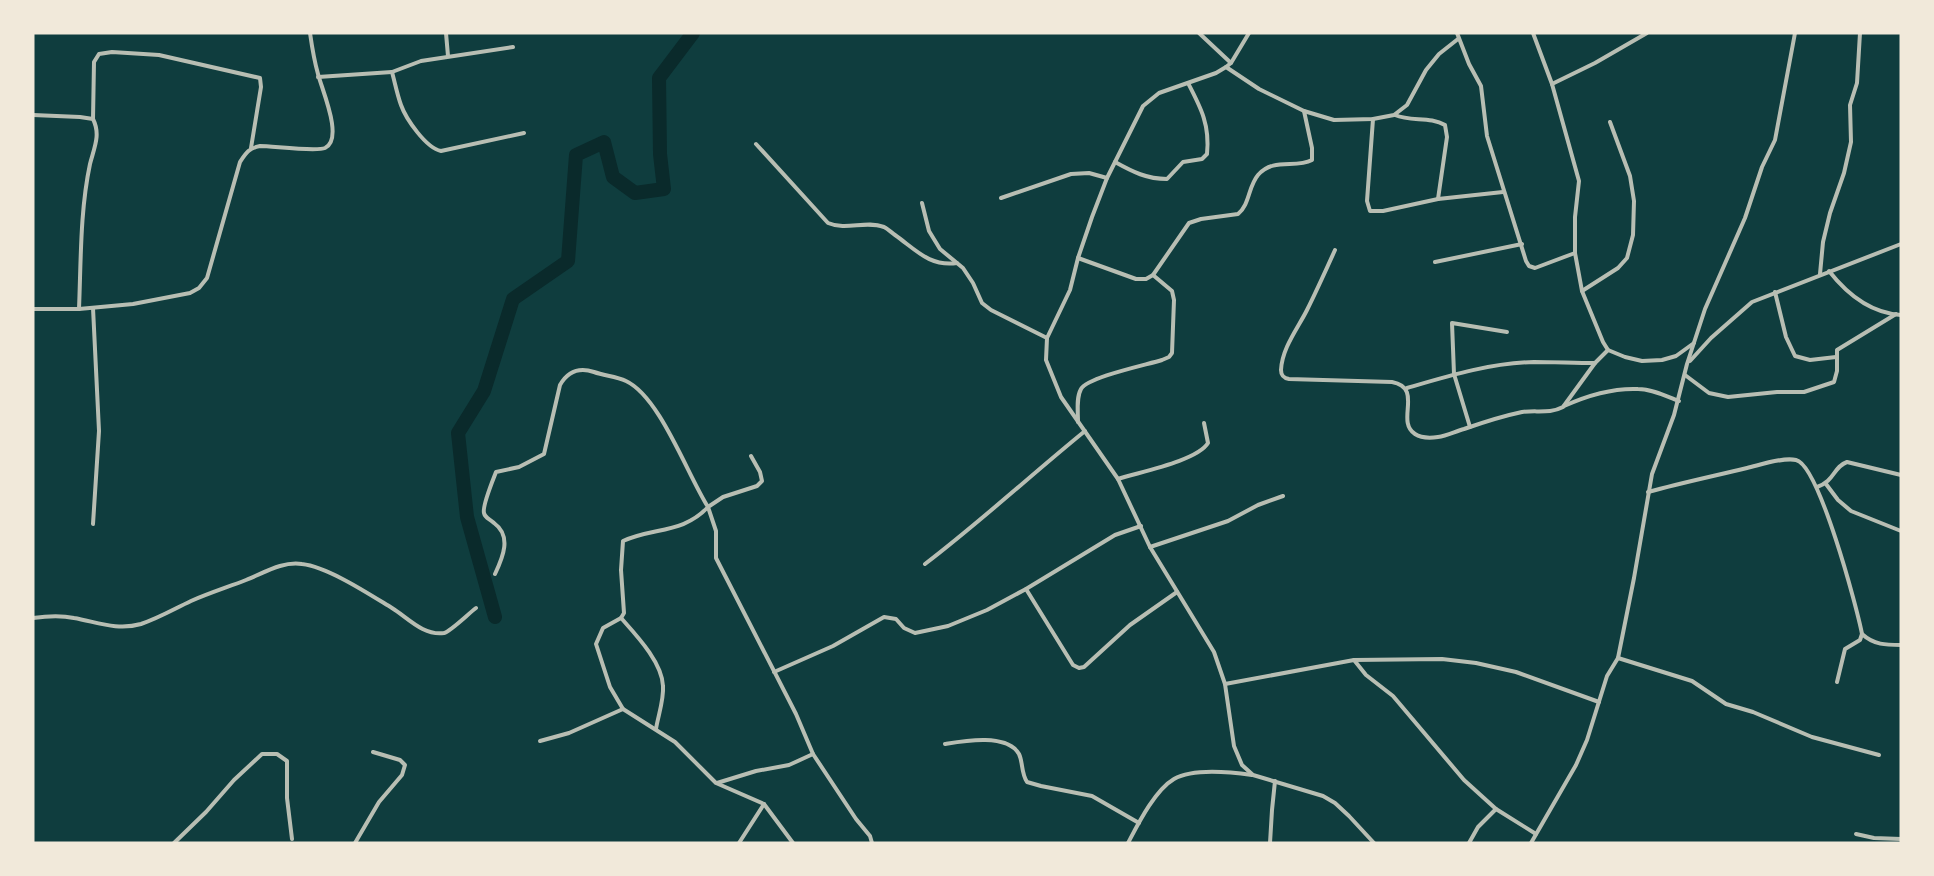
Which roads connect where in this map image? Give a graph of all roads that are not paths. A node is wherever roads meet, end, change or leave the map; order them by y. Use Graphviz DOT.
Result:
graph roads {
  1 [pos="310,33"];
  2 [pos="446,33"];
  3 [pos="1199,33"];
  4 [pos="1249,33"];
  5 [pos="1457,33"];
  6 [pos="1533,33"];
  7 [pos="1647,33"];
  8 [pos="1794,33"];
  9 [pos="1860,33"];
  10 [pos="1458,39"];
  11 [pos="513,47"];
  12 [pos="448,56"];
  13 [pos="1231,63"];
  14 [pos="1226,67"];
  15 [pos="392,72"];
  16 [pos="318,77"];
  17 [pos="1188,83"];
  18 [pos="1552,84"];
  19 [pos="1304,111"];
  20 [pos="33,115"];
  21 [pos="1394,115"];
  22 [pos="93,119"];
  23 [pos="1373,119"];
  24 [pos="1610,122"];
  25 [pos="524,134"];
  26 [pos="756,144"];
  27 [pos="251,148"];
  28 [pos="1115,162"];
  29 [pos="1107,178"];
  30 [pos="1503,192"];
  31 [pos="1001,198"];
  32 [pos="1438,199"];
  33 [pos="922,203"];
  34 [pos="1522,244"];
  35 [pos="1901,244"];
  36 [pos="1335,250"];
  37 [pos="1575,254"];
  38 [pos="1078,258"];
  39 [pos="1435,262"];
  40 [pos="957,263"];
  41 [pos="1829,271"];
  42 [pos="1820,274"];
  43 [pos="1153,275"];
  44 [pos="1582,291"];
  45 [pos="1775,292"];
  46 [pos="93,308"];
  47 [pos="33,309"];
  48 [pos="78,309"];
  49 [pos="1898,315"];
  50 [pos="1507,333"];
  51 [pos="1047,338"];
  52 [pos="1694,342"];
  53 [pos="1608,350"];
  54 [pos="1836,357"];
  55 [pos="1595,363"];
  56 [pos="1687,364"];
  57 [pos="1454,374"];
  58 [pos="1685,375"];
  59 [pos="1407,388"];
  60 [pos="1679,401"];
  61 [pos="1563,407"];
  62 [pos="1078,422"];
  63 [pos="1204,423"];
  64 [pos="1470,427"];
  65 [pos="1085,431"];
  66 [pos="751,456"];
  67 [pos="1901,475"];
  68 [pos="1118,478"];
  69 [pos="1826,484"];
  70 [pos="1817,487"];
  71 [pos="1648,492"];
  72 [pos="1283,496"];
  73 [pos="708,507"];
  74 [pos="93,524"];
  75 [pos="1141,526"];
  76 [pos="1901,531"];
  77 [pos="1150,547"];
  78 [pos="925,564"];
  79 [pos="495,574"];
  80 [pos="1026,589"];
  81 [pos="1177,591"];
  82 [pos="476,608"];
  83 [pos="33,618"];
  84 [pos="621,618"];
  85 [pos="1862,634"];
  86 [pos="1901,645"];
  87 [pos="1617,658"];
  88 [pos="1354,660"];
  89 [pos="774,672"];
  90 [pos="1837,682"];
  91 [pos="1225,684"];
  92 [pos="1599,702"];
  93 [pos="623,709"];
  94 [pos="656,729"];
  95 [pos="540,741"];
  96 [pos="945,744"];
  97 [pos="373,752"];
  98 [pos="813,754"];
  99 [pos="1879,755"];
  100 [pos="1253,775"];
  101 [pos="1275,782"];
  102 [pos="716,783"];
  103 [pos="764,804"];
  104 [pos="1496,809"];
  105 [pos="1139,823"];
  106 [pos="1536,834"];
  107 [pos="1856,834"];
  108 [pos="292,839"];
  109 [pos="1901,839"];
  110 [pos="174,843"];
  111 [pos="355,843"];
  112 [pos="739,843"];
  113 [pos="793,843"];
  114 [pos="872,843"];
  115 [pos="1128,843"];
  116 [pos="1270,843"];
  117 [pos="1374,843"];
  118 [pos="1469,843"];
  119 [pos="1531,843"];
  1 -- 16 [label="street"];
  2 -- 12 [label="street"];
  3 -- 13 [label="street"];
  4 -- 13 [label="street"];
  5 -- 10 [label="street"];
  6 -- 18 [label="street"];
  7 -- 18 [label="street"];
  8 -- 52 [label="street"];
  9 -- 42 [label="street"];
  10 -- 21 [label="street"];
  10 -- 30 [label="street"];
  11 -- 12 [label="street"];
  12 -- 15 [label="street"];
  13 -- 14 [label="street"];
  14 -- 17 [label="street"];
  14 -- 19 [label="street"];
  15 -- 16 [label="street"];
  15 -- 25 [label="street"];
  16 -- 27 [label="street"];
  17 -- 28 [label="street"];
  17 -- 28 [label="street"];
  18 -- 37 [label="street"];
  19 -- 23 [label="street"];
  19 -- 43 [label="street"];
  20 -- 22 [label="street"];
  21 -- 23 [label="street"];
  21 -- 32 [label="street"];
  22 -- 27 [label="street"];
  22 -- 48 [label="street"];
  23 -- 32 [label="street"];
  24 -- 44 [label="street"];
  26 -- 40 [label="street"];
  27 -- 46 [label="street"];
  28 -- 29 [label="street"];
  29 -- 31 [label="street"];
  29 -- 38 [label="street"];
  30 -- 32 [label="street"];
  30 -- 34 [label="street"];
  33 -- 40 [label="street"];
  34 -- 37 [label="street"];
  34 -- 39 [label="street"];
  35 -- 41 [label="street"];
  36 -- 59 [label="street"];
  37 -- 44 [label="street"];
  38 -- 43 [label="street"];
  38 -- 51 [label="street"];
  40 -- 51 [label="street"];
  41 -- 42 [label="street"];
  41 -- 49 [label="street"];
  42 -- 45 [label="street"];
  43 -- 62 [label="street"];
  44 -- 53 [label="street"];
  45 -- 54 [label="street"];
  45 -- 56 [label="street"];
  46 -- 48 [label="street"];
  46 -- 74 [label="street"];
  47 -- 48 [label="street"];
  49 -- 54 [label="street"];
  50 -- 57 [label="street"];
  51 -- 62 [label="street"];
  52 -- 53 [label="street"];
  52 -- 56 [label="street"];
  53 -- 55 [label="street"];
  54 -- 58 [label="street"];
  55 -- 57 [label="street"];
  55 -- 61 [label="street"];
  56 -- 58 [label="street"];
  57 -- 59 [label="street"];
  57 -- 64 [label="street"];
  58 -- 60 [label="street"];
  59 -- 64 [label="street"];
  60 -- 61 [label="street"];
  60 -- 71 [label="street"];
  61 -- 64 [label="street"];
  62 -- 65 [label="street"];
  63 -- 68 [label="street"];
  65 -- 68 [label="street"];
  65 -- 78 [label="street"];
  66 -- 73 [label="street"];
  67 -- 69 [label="street"];
  68 -- 75 [label="street"];
  69 -- 70 [label="street"];
  69 -- 76 [label="street"];
  70 -- 71 [label="street"];
  70 -- 85 [label="street"];
  71 -- 87 [label="street"];
  72 -- 77 [label="street"];
  73 -- 79 [label="street"];
  73 -- 84 [label="street"];
  73 -- 89 [label="street"];
  75 -- 77 [label="street"];
  75 -- 80 [label="street"];
  77 -- 81 [label="street"];
  80 -- 81 [label="street"];
  80 -- 89 [label="street"];
  81 -- 91 [label="street"];
  82 -- 83 [label="street"];
  84 -- 93 [label="street"];
  84 -- 94 [label="street"];
  85 -- 86 [label="street"];
  85 -- 90 [label="street"];
  87 -- 92 [label="street"];
  87 -- 99 [label="street"];
  88 -- 91 [label="street"];
  88 -- 92 [label="street"];
  88 -- 104 [label="street"];
  89 -- 98 [label="street"];
  91 -- 100 [label="street"];
  92 -- 106 [label="street"];
  93 -- 94 [label="street"];
  93 -- 95 [label="street"];
  94 -- 102 [label="street"];
  96 -- 105 [label="street"];
  97 -- 111 [label="street"];
  98 -- 102 [label="street"];
  98 -- 114 [label="street"];
  100 -- 101 [label="street"];
  100 -- 105 [label="street"];
  101 -- 116 [label="street"];
  101 -- 117 [label="street"];
  102 -- 103 [label="street"];
  103 -- 112 [label="street"];
  103 -- 113 [label="street"];
  104 -- 106 [label="street"];
  104 -- 118 [label="street"];
  105 -- 115 [label="street"];
  106 -- 119 [label="street"];
  107 -- 109 [label="street"];
  108 -- 110 [label="street"];
}
